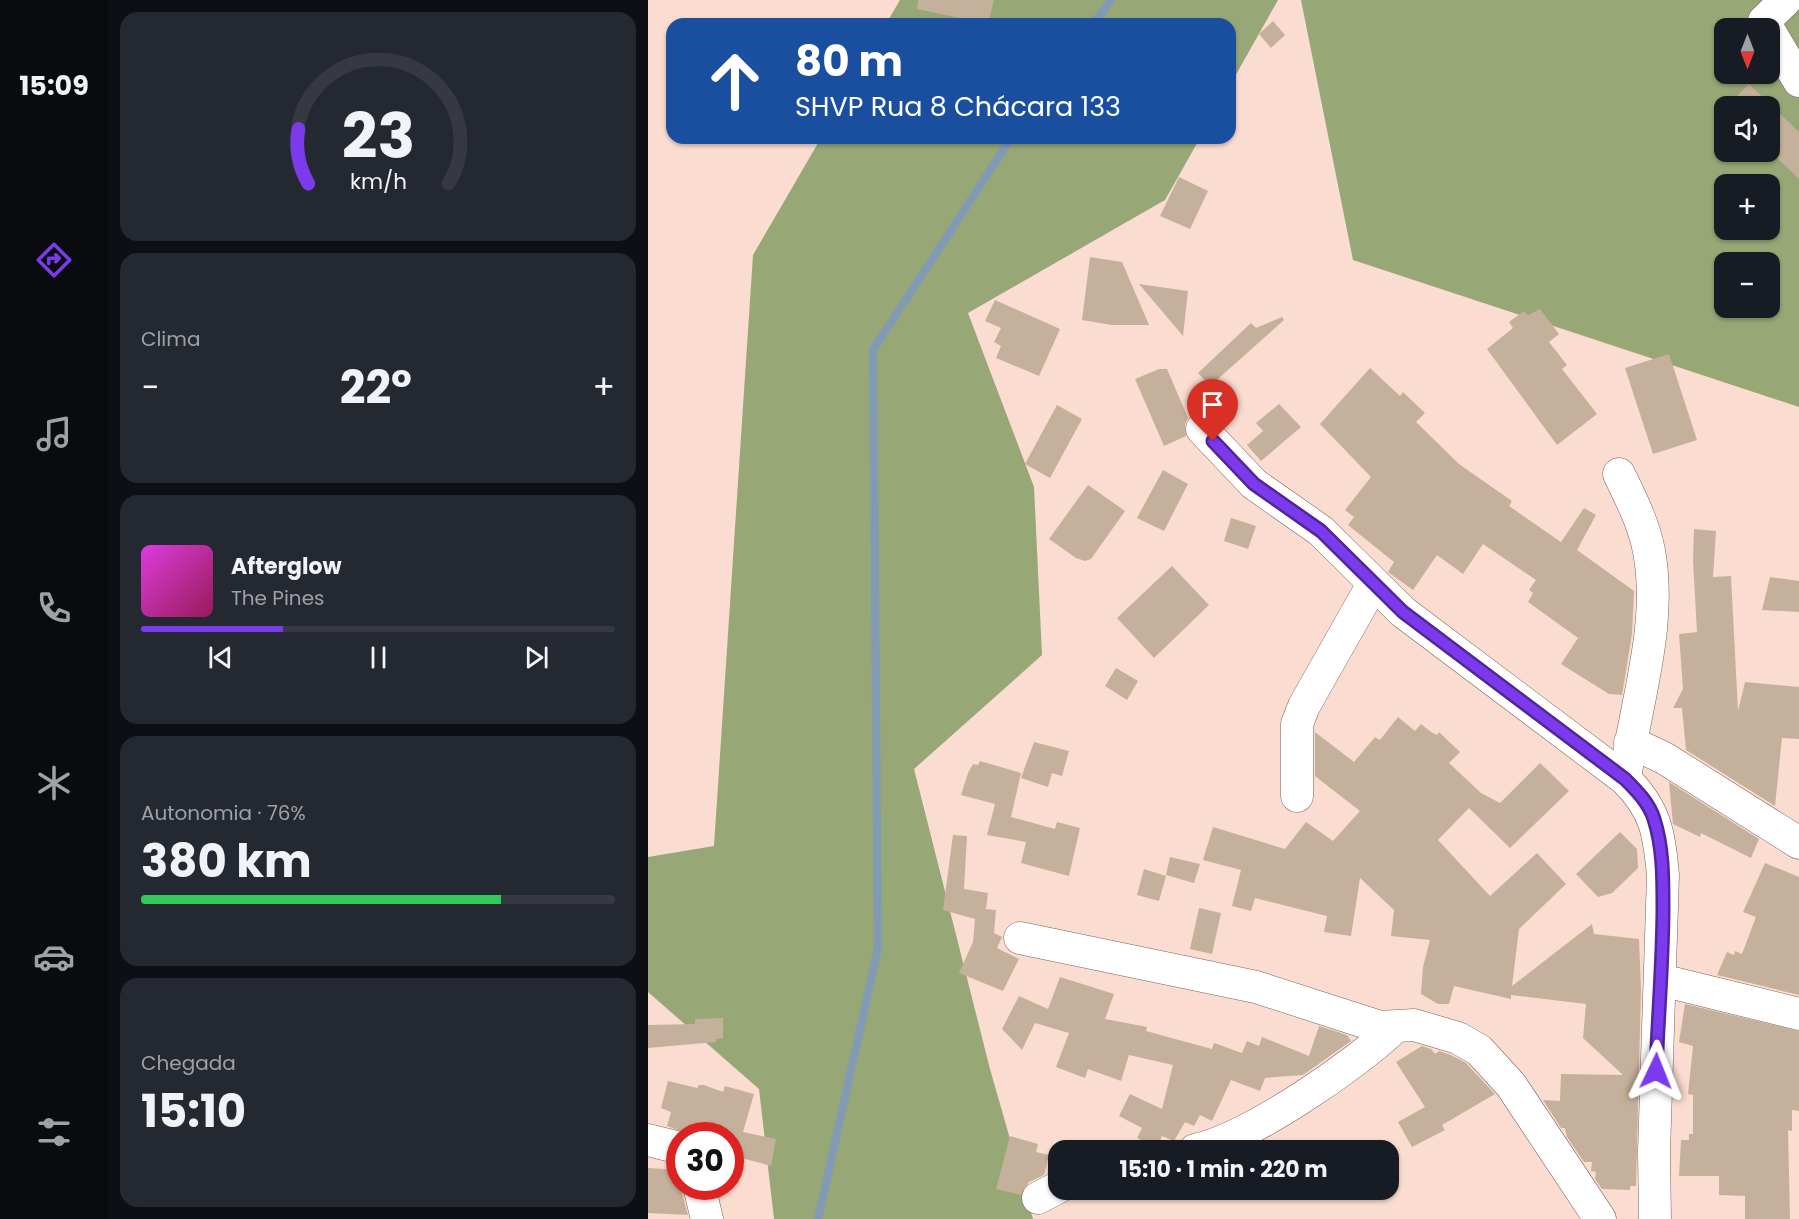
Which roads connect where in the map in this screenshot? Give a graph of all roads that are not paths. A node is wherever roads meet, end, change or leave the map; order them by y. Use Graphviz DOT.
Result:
graph roads {
  1 [pos="1786,0"];
  2 [pos="1767,18"];
  3 [pos="1780,49"];
  4 [pos="1799,81"];
  5 [pos="1202,429"];
  6 [pos="1619,474"];
  7 [pos="1373,584"];
  8 [pos="1630,742"];
  9 [pos="1625,779"];
  10 [pos="1297,796"];
  11 [pos="1799,843"];
  12 [pos="1020,938"];
  13 [pos="1661,980"];
  14 [pos="1799,1014"];
  15 [pos="1395,1027"];
  16 [pos="648,1140"];
  17 [pos="1218,1140"];
  18 [pos="666,1144"];
  19 [pos="702,1200"];
  20 [pos="707,1219"];
  21 [pos="1600,1219"];
  22 [pos="1655,1219"];
  1 -- 2 [label="street"];
  3 -- 4 [label="street"];
  5 -- 7 [label="street"];
  6 -- 8 [label="street"];
  7 -- 9 [label="street"];
  7 -- 10 [label="street"];
  8 -- 9 [label="street"];
  8 -- 11 [label="street"];
  9 -- 13 [label="street"];
  12 -- 15 [label="street"];
  13 -- 14 [label="street"];
  13 -- 22 [label="street"];
  15 -- 17 [label="street"];
  15 -- 21 [label="street"];
  16 -- 18 [label="street"];
  19 -- 20 [label="street"];
}
